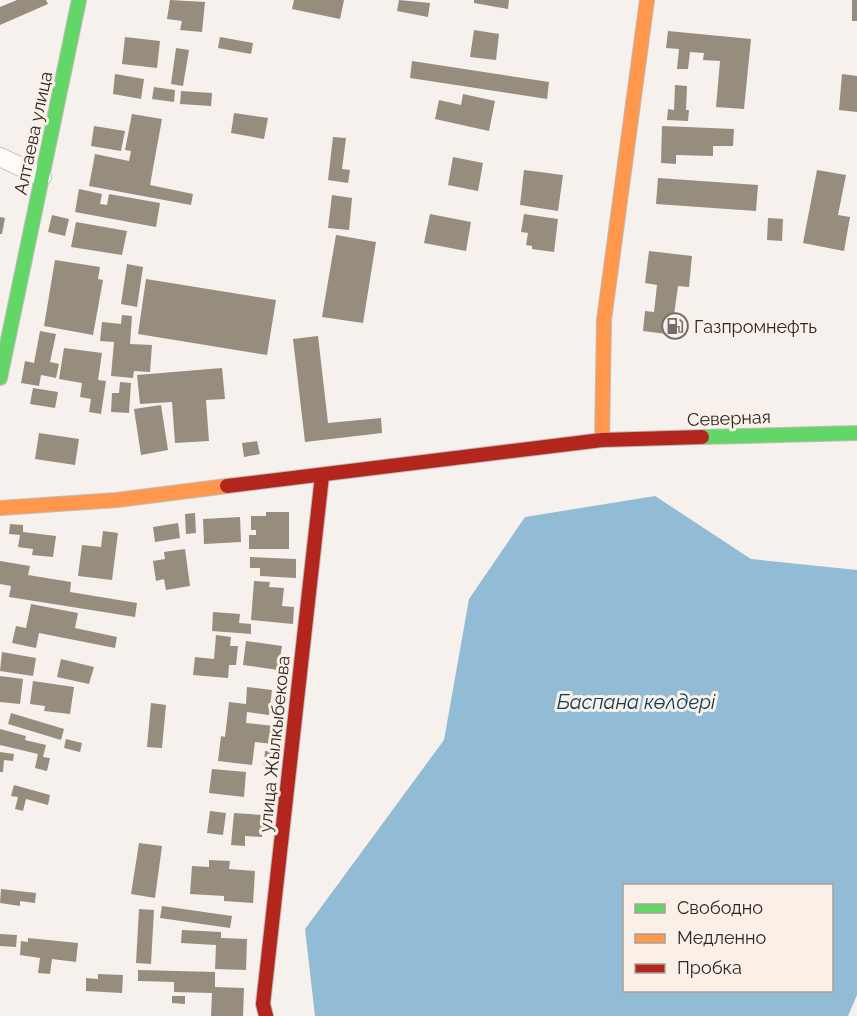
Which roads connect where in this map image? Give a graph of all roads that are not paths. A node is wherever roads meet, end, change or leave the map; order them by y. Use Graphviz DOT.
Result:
graph roads {
  1 [pos="79,0"];
  2 [pos="647,0"];
  3 [pos="0,157"];
  4 [pos="42,177"];
  5 [pos="0,378"];
  6 [pos="857,433"];
  7 [pos="602,440"];
  8 [pos="322,476"];
  9 [pos="0,508"];
  10 [pos="266,1016"];
  1 -- 4 [label="street, Алтаева улица"];
  2 -- 7 [label="street"];
  3 -- 4 [label="street"];
  4 -- 5 [label="street, Алтаева улица"];
  6 -- 7 [label="street, Северная"];
  7 -- 8 [label="street, Северная"];
  8 -- 9 [label="street, Северная"];
  8 -- 10 [label="street, улица Жылкыбекова"];
}
